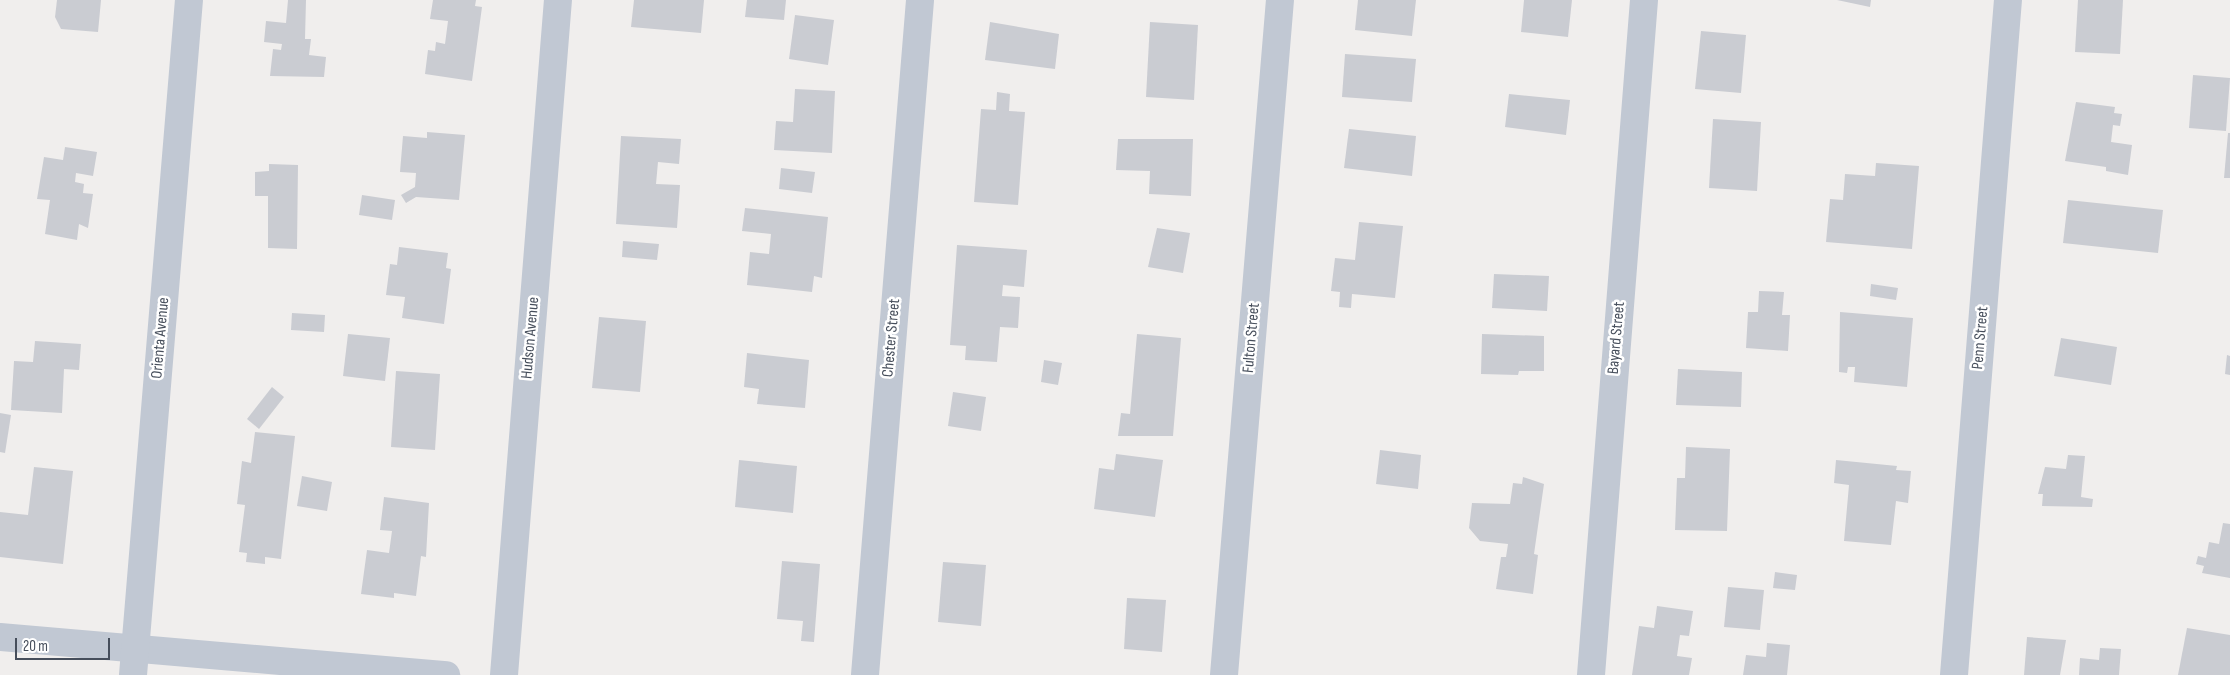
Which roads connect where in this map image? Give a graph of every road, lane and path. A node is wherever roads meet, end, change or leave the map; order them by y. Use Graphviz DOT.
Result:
graph roads {
  1 [pos="189,0"];
  2 [pos="558,0"];
  3 [pos="920,0"];
  4 [pos="1280,0"];
  5 [pos="1644,0"];
  6 [pos="2008,0"];
  7 [pos="0,637"];
  8 [pos="136,647"];
  9 [pos="133,675"];
  10 [pos="446,675"];
  11 [pos="504,675"];
  12 [pos="865,675"];
  13 [pos="1224,675"];
  14 [pos="1591,675"];
  15 [pos="1954,675"];
  1 -- 8 [label="street, Orienta Avenue"];
  2 -- 11 [label="street, Hudson Avenue"];
  3 -- 12 [label="street, Chester Street"];
  4 -- 13 [label="street, Fulton Street"];
  5 -- 14 [label="street, Bayard Street"];
  6 -- 15 [label="street, Penn Street"];
  7 -- 8 [label="street"];
  8 -- 9 [label="street, Orienta Avenue"];
  8 -- 10 [label="street"];
}
